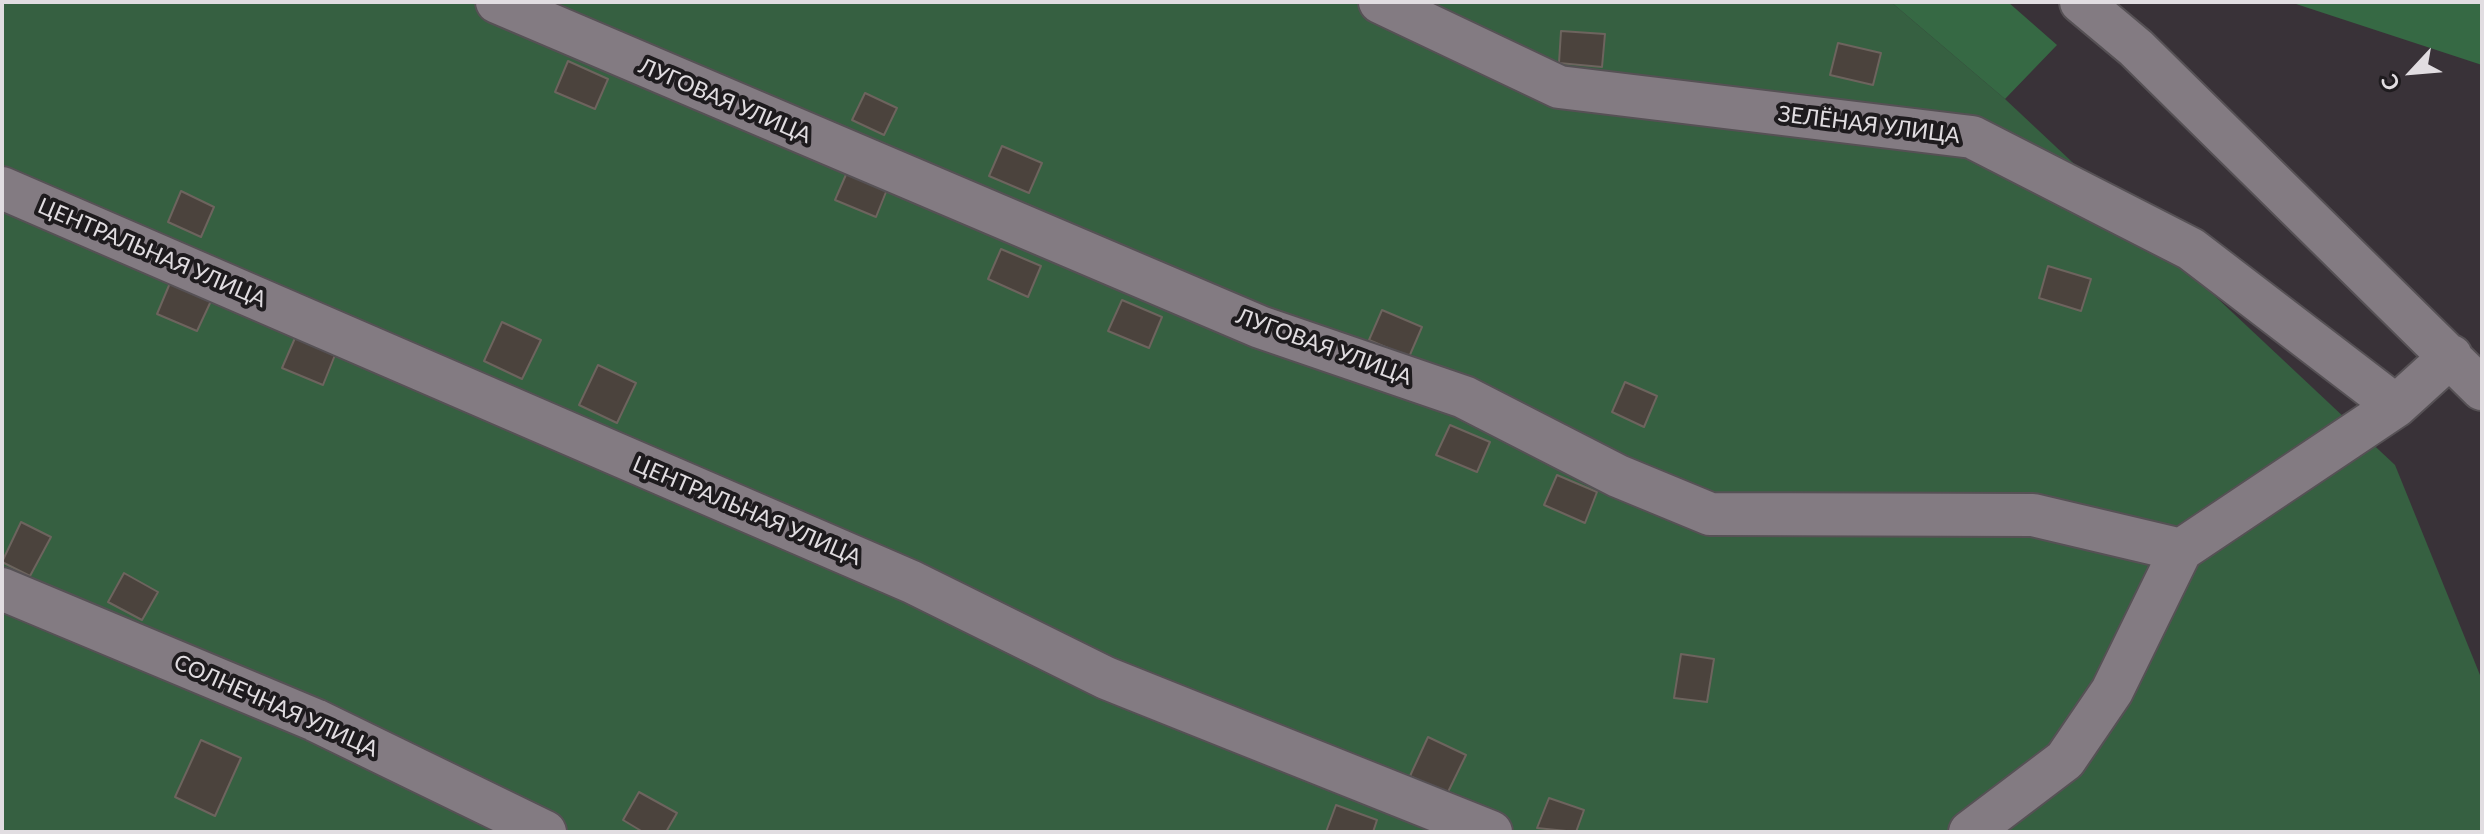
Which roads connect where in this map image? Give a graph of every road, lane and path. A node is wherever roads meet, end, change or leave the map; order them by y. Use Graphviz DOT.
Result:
graph roads {
  1 [pos="497,2"];
  2 [pos="1380,2"];
  3 [pos="2081,2"];
  4 [pos="2,188"];
  5 [pos="2451,356"];
  6 [pos="2482,389"];
  7 [pos="2396,406"];
  8 [pos="2181,550"];
  9 [pos="2,589"];
  10 [pos="545,832"];
  11 [pos="1491,832"];
  12 [pos="1970,832"];
  1 -- 8 [label="street, ЛУГОВАЯ УЛИЦА"];
  2 -- 7 [label="street, ЗЕЛЁНАЯ УЛИЦА"];
  3 -- 5 [label="street"];
  4 -- 11 [label="street, ЦЕНТРАЛЬНАЯ УЛИЦА"];
  5 -- 6 [label="street"];
  5 -- 7 [label="street"];
  7 -- 8 [label="street"];
  8 -- 12 [label="street"];
  9 -- 10 [label="street, СОЛНЕЧНАЯ УЛИЦА"];
}
